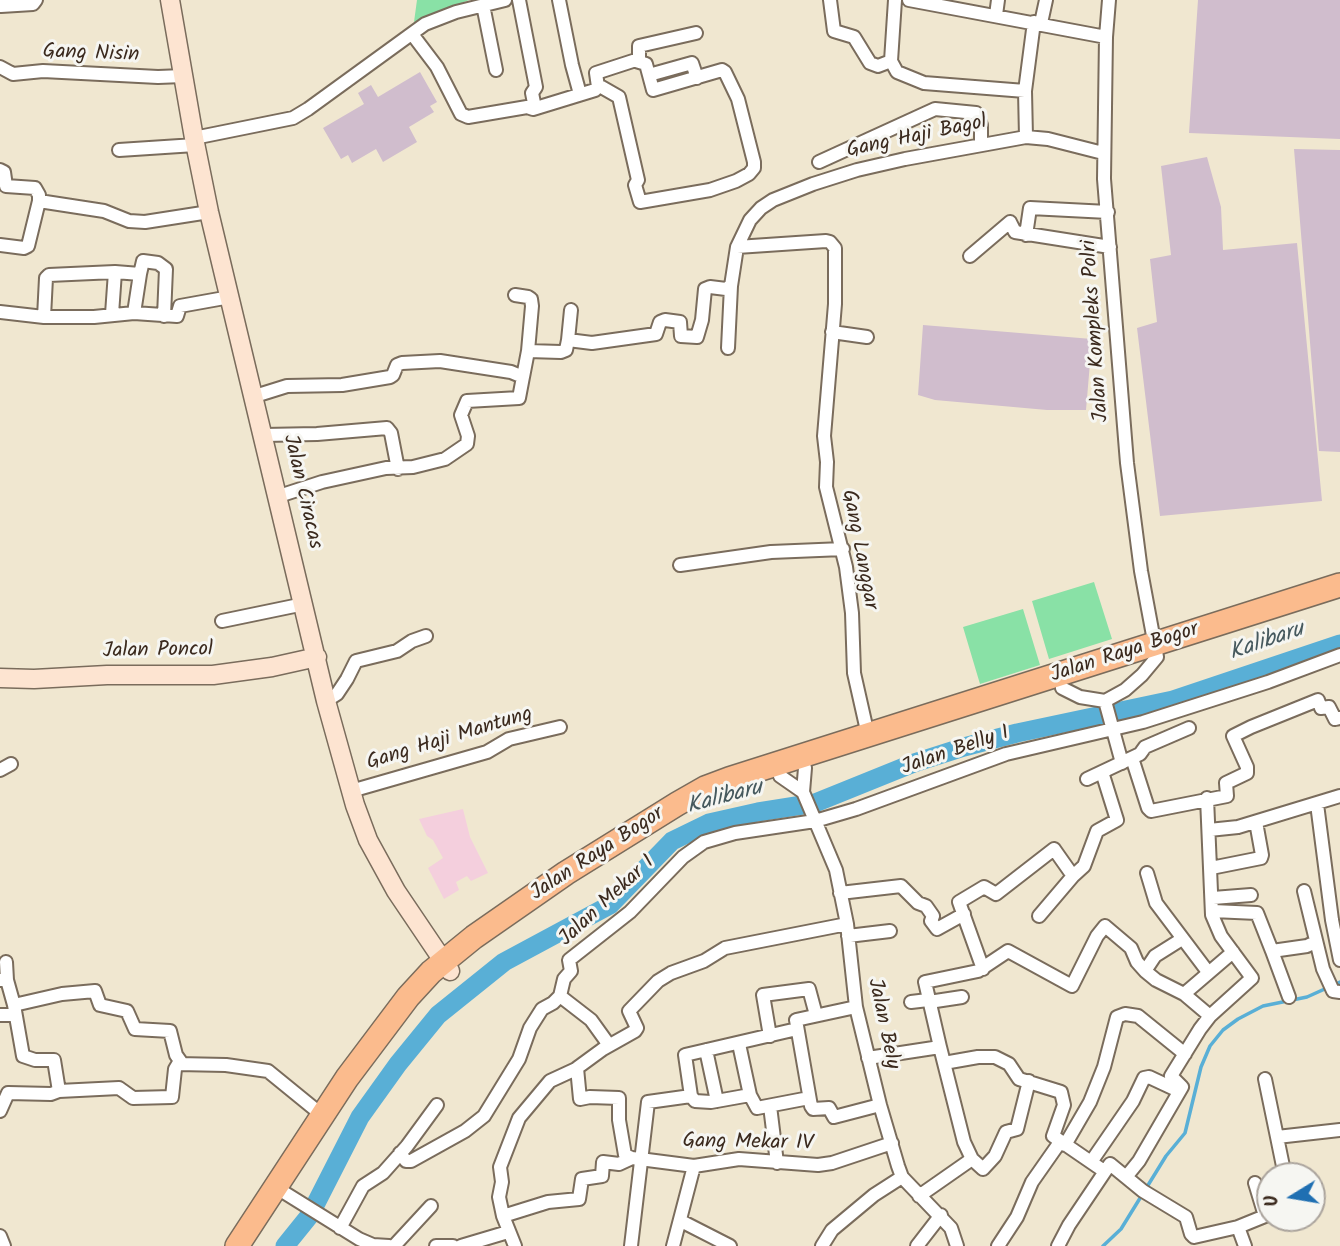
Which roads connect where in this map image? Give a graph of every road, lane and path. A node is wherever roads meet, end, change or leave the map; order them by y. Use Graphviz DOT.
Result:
graph roads {
  1 [pos="36,0"];
  2 [pos="170,0"];
  3 [pos="505,0"];
  4 [pos="519,0"];
  5 [pos="559,0"];
  6 [pos="830,0"];
  7 [pos="895,0"];
  8 [pos="909,0"];
  9 [pos="998,0"];
  10 [pos="1046,0"];
  11 [pos="1109,0"];
  12 [pos="944,2"];
  13 [pos="0,3"];
  14 [pos="483,5"];
  15 [pos="996,15"];
  16 [pos="1038,23"];
  17 [pos="412,33"];
  18 [pos="696,33"];
  19 [pos="1106,37"];
  20 [pos="636,61"];
  21 [pos="891,61"];
  22 [pos="0,67"];
  23 [pos="495,71"];
  24 [pos="183,76"];
  25 [pos="598,85"];
  26 [pos="1025,91"];
  27 [pos="580,94"];
  28 [pos="536,108"];
  29 [pos="1026,137"];
  30 [pos="194,142"];
  31 [pos="981,144"];
  32 [pos="119,150"];
  33 [pos="1103,153"];
  34 [pos="819,162"];
  35 [pos="0,170"];
  36 [pos="39,201"];
  37 [pos="209,212"];
  38 [pos="1108,212"];
  39 [pos="1026,235"];
  40 [pos="0,245"];
  41 [pos="737,247"];
  42 [pos="1110,247"];
  43 [pos="970,256"];
  44 [pos="115,272"];
  45 [pos="140,274"];
  46 [pos="731,286"];
  47 [pos="515,295"];
  48 [pos="230,296"];
  49 [pos="571,310"];
  50 [pos="0,312"];
  51 [pos="134,313"];
  52 [pos="111,314"];
  53 [pos="164,316"];
  54 [pos="44,317"];
  55 [pos="832,332"];
  56 [pos="867,337"];
  57 [pos="568,340"];
  58 [pos="728,348"];
  59 [pos="528,351"];
  60 [pos="523,377"];
  61 [pos="255,396"];
  62 [pos="264,435"];
  63 [pos="392,468"];
  64 [pos="279,496"];
  65 [pos="843,549"];
  66 [pos="680,565"];
  67 [pos="1340,585"];
  68 [pos="1340,599"];
  69 [pos="304,604"];
  70 [pos="222,621"];
  71 [pos="426,636"];
  72 [pos="1156,651"];
  73 [pos="1340,655"];
  74 [pos="317,657"];
  75 [pos="0,678"];
  76 [pos="1062,688"];
  77 [pos="326,701"];
  78 [pos="1108,714"];
  79 [pos="1340,718"];
  80 [pos="560,727"];
  81 [pos="1189,728"];
  82 [pos="868,735"];
  83 [pos="1127,760"];
  84 [pos="803,762"];
  85 [pos="778,770"];
  86 [pos="1102,772"];
  87 [pos="1087,779"];
  88 [pos="351,791"];
  89 [pos="804,795"];
  90 [pos="1340,796"];
  91 [pos="1207,798"];
  92 [pos="1317,804"];
  93 [pos="813,817"];
  94 [pos="1256,822"];
  95 [pos="1209,830"];
  96 [pos="1211,868"];
  97 [pos="1147,873"];
  98 [pos="1073,876"];
  99 [pos="1304,891"];
  100 [pos="840,893"];
  101 [pos="1251,895"];
  102 [pos="1213,904"];
  103 [pos="964,914"];
  104 [pos="1039,916"];
  105 [pos="847,930"];
  106 [pos="890,931"];
  107 [pos="1182,939"];
  108 [pos="1315,942"];
  109 [pos="1272,951"];
  110 [pos="1233,952"];
  111 [pos="4,960"];
  112 [pos="1340,960"];
  113 [pos="446,966"];
  114 [pos="983,969"];
  115 [pos="1145,971"];
  116 [pos="1208,972"];
  117 [pos="3,980"];
  118 [pos="1333,987"];
  119 [pos="1184,994"];
  120 [pos="560,996"];
  121 [pos="962,997"];
  122 [pos="1289,997"];
  123 [pos="929,1001"];
  124 [pos="911,1002"];
  125 [pos="856,1007"];
  126 [pos="15,1010"];
  127 [pos="0,1015"];
  128 [pos="816,1015"];
  129 [pos="1210,1016"];
  130 [pos="797,1030"];
  131 [pos="770,1036"];
  132 [pos="740,1044"];
  133 [pos="609,1045"];
  134 [pos="940,1047"];
  135 [pos="706,1050"];
  136 [pos="1185,1054"];
  137 [pos="868,1058"];
  138 [pos="181,1062"];
  139 [pos="944,1063"];
  140 [pos="576,1069"];
  141 [pos="1265,1079"];
  142 [pos="1029,1081"];
  143 [pos="59,1091"];
  144 [pos="1180,1091"];
  145 [pos="750,1095"];
  146 [pos="691,1096"];
  147 [pos="809,1098"];
  148 [pos="717,1101"];
  149 [pos="437,1105"];
  150 [pos="880,1105"];
  151 [pos="770,1106"];
  152 [pos="0,1111"];
  153 [pos="322,1115"];
  154 [pos="1340,1130"];
  155 [pos="1277,1137"];
  156 [pos="1060,1142"];
  157 [pos="892,1143"];
  158 [pos="400,1153"];
  159 [pos="637,1159"];
  160 [pos="972,1160"];
  161 [pos="1282,1162"];
  162 [pos="777,1163"];
  163 [pos="1091,1163"];
  164 [pos="694,1166"];
  165 [pos="1104,1171"];
  166 [pos="902,1177"];
  167 [pos="1126,1177"];
  168 [pos="919,1196"];
  169 [pos="295,1199"];
  170 [pos="431,1206"];
  171 [pos="942,1215"];
  172 [pos="503,1216"];
  173 [pos="1256,1220"];
  174 [pos="681,1221"];
  175 [pos="336,1226"];
  176 [pos="1238,1227"];
  177 [pos="508,1232"];
  178 [pos="0,1236"];
  179 [pos="355,1242"];
  180 [pos="4,1246"];
  181 [pos="237,1246"];
  182 [pos="250,1246"];
  183 [pos="373,1246"];
  184 [pos="392,1246"];
  185 [pos="436,1246"];
  186 [pos="453,1246"];
  187 [pos="461,1246"];
  188 [pos="514,1246"];
  189 [pos="631,1246"];
  190 [pos="673,1246"];
  191 [pos="730,1246"];
  192 [pos="822,1246"];
  193 [pos="917,1246"];
  194 [pos="957,1246"];
  195 [pos="998,1246"];
  196 [pos="1058,1246"];
  197 [pos="1245,1246"];
  1 -- 13 [label="street"];
  2 -- 24 [label="street, Jalan Ciracas"];
  3 -- 14 [label="street"];
  4 -- 28 [label="street"];
  5 -- 27 [label="street"];
  6 -- 21 [label="street"];
  7 -- 21 [label="street"];
  8 -- 12 [label="street"];
  9 -- 15 [label="street"];
  10 -- 16 [label="street"];
  11 -- 19 [label="street, Jalan Kompleks Polri"];
  12 -- 15 [label="street"];
  14 -- 17 [label="street"];
  14 -- 23 [label="street"];
  15 -- 16 [label="street"];
  16 -- 19 [label="street"];
  16 -- 26 [label="street"];
  17 -- 28 [label="street"];
  17 -- 30 [label="street"];
  18 -- 20 [label="street"];
  19 -- 33 [label="street, Jalan Kompleks Polri"];
  20 -- 25 [label="street"];
  20 -- 25 [label="street"];
  21 -- 26 [label="street"];
  22 -- 24 [label="street, Gang Nisin"];
  24 -- 30 [label="street, Jalan Ciracas"];
  25 -- 27 [label="street"];
  26 -- 29 [label="street"];
  27 -- 28 [label="street"];
  29 -- 31 [label="street, Gang Haji Bagol"];
  29 -- 33 [label="street, Gang Haji Bagol"];
  30 -- 32 [label="street"];
  30 -- 37 [label="street, Jalan Ciracas"];
  31 -- 34 [label="street"];
  31 -- 41 [label="street, Gang Haji Bagol"];
  33 -- 38 [label="street, Jalan Kompleks Polri"];
  35 -- 36 [label="street"];
  36 -- 37 [label="street"];
  36 -- 40 [label="street"];
  37 -- 48 [label="street, Jalan Ciracas"];
  38 -- 39 [label="street"];
  38 -- 42 [label="street, Jalan Kompleks Polri"];
  39 -- 42 [label="street"];
  39 -- 43 [label="street"];
  41 -- 46 [label="street"];
  41 -- 55 [label="street, Gang Langgar"];
  42 -- 72 [label="street, Jalan Kompleks Polri"];
  44 -- 45 [label="street"];
  44 -- 52 [label="street"];
  44 -- 54 [label="street"];
  45 -- 51 [label="street"];
  45 -- 53 [label="street"];
  46 -- 57 [label="street"];
  46 -- 58 [label="street"];
  47 -- 59 [label="street"];
  48 -- 53 [label="street"];
  48 -- 61 [label="street, Jalan Ciracas"];
  49 -- 57 [label="street"];
  50 -- 54 [label="street"];
  51 -- 52 [label="street"];
  51 -- 53 [label="street"];
  52 -- 54 [label="street"];
  55 -- 56 [label="street"];
  55 -- 65 [label="street, Gang Langgar"];
  57 -- 59 [label="street"];
  59 -- 60 [label="street"];
  60 -- 61 [label="street"];
  60 -- 63 [label="street"];
  61 -- 62 [label="street, Jalan Ciracas"];
  62 -- 63 [label="street"];
  62 -- 64 [label="street, Jalan Ciracas"];
  63 -- 64 [label="street"];
  64 -- 69 [label="street, Jalan Ciracas"];
  65 -- 66 [label="street"];
  65 -- 82 [label="street, Gang Langgar"];
  67 -- 72 [label="highway, Jalan Raya Bogor"];
  68 -- 72 [label="highway, Jalan Raya Bogor"];
  69 -- 70 [label="street"];
  69 -- 74 [label="street, Jalan Ciracas"];
  71 -- 77 [label="street"];
  72 -- 76 [label="highway, Jalan Raya Bogor"];
  72 -- 78 [label="street"];
  72 -- 82 [label="highway, Jalan Raya Bogor"];
  73 -- 78 [label="street, Jalan Belly I"];
  74 -- 75 [label="street, Jalan Poncol"];
  74 -- 77 [label="street, Jalan Ciracas"];
  76 -- 78 [label="street"];
  76 -- 84 [label="highway, Jalan Raya Bogor"];
  77 -- 88 [label="street, Jalan Ciracas"];
  78 -- 83 [label="street"];
  78 -- 93 [label="street, Jalan Belly I"];
  79 -- 91 [label="street"];
  80 -- 88 [label="street, Gang Haji Mantung"];
  81 -- 83 [label="street"];
  82 -- 84 [label="highway, Jalan Raya Bogor"];
  83 -- 86 [label="street"];
  83 -- 91 [label="street"];
  84 -- 85 [label="highway, Jalan Raya Bogor"];
  84 -- 89 [label="street, Jalan Bely"];
  85 -- 89 [label="street"];
  85 -- 113 [label="highway, Jalan Raya Bogor"];
  86 -- 87 [label="street"];
  86 -- 98 [label="street"];
  88 -- 113 [label="street, Jalan Ciracas"];
  89 -- 93 [label="street, Jalan Bely"];
  90 -- 92 [label="street"];
  91 -- 95 [label="street"];
  92 -- 94 [label="street"];
  92 -- 112 [label="street"];
  93 -- 100 [label="street, Jalan Bely"];
  93 -- 120 [label="street, Jalan Mekar I"];
  94 -- 95 [label="street"];
  94 -- 96 [label="street"];
  95 -- 96 [label="street"];
  96 -- 102 [label="street"];
  97 -- 107 [label="street"];
  98 -- 103 [label="street"];
  98 -- 104 [label="street"];
  99 -- 108 [label="street"];
  100 -- 103 [label="street"];
  100 -- 105 [label="street, Jalan Bely"];
  101 -- 102 [label="street"];
  102 -- 109 [label="street"];
  102 -- 110 [label="street"];
  103 -- 114 [label="street"];
  105 -- 106 [label="street"];
  105 -- 125 [label="street, Jalan Bely"];
  105 -- 133 [label="street"];
  107 -- 115 [label="street"];
  107 -- 116 [label="street"];
  108 -- 109 [label="street"];
  108 -- 118 [label="street"];
  109 -- 122 [label="street"];
  110 -- 116 [label="street"];
  110 -- 129 [label="street"];
  111 -- 117 [label="street"];
  113 -- 153 [label="highway, Jalan Raya Bogor"];
  113 -- 169 [label="highway, Jalan Raya Bogor"];
  114 -- 115 [label="street"];
  114 -- 123 [label="street"];
  115 -- 119 [label="street"];
  116 -- 119 [label="street"];
  117 -- 126 [label="street"];
  119 -- 129 [label="street"];
  120 -- 133 [label="street"];
  120 -- 158 [label="street, Jalan Mekar I"];
  121 -- 123 [label="street"];
  123 -- 124 [label="street"];
  123 -- 134 [label="street"];
  125 -- 128 [label="street"];
  125 -- 137 [label="street, Jalan Bely"];
  126 -- 127 [label="street"];
  126 -- 138 [label="street"];
  126 -- 143 [label="street"];
  128 -- 130 [label="street"];
  128 -- 131 [label="street"];
  129 -- 136 [label="street"];
  130 -- 131 [label="street"];
  130 -- 147 [label="street"];
  131 -- 132 [label="street"];
  132 -- 135 [label="street"];
  132 -- 145 [label="street"];
  133 -- 140 [label="street"];
  134 -- 137 [label="street"];
  134 -- 139 [label="street"];
  135 -- 146 [label="street"];
  135 -- 148 [label="street"];
  136 -- 144 [label="street"];
  136 -- 156 [label="street"];
  137 -- 150 [label="street, Jalan Bely"];
  138 -- 143 [label="street"];
  138 -- 153 [label="street"];
  139 -- 142 [label="street"];
  139 -- 160 [label="street"];
  140 -- 159 [label="street"];
  140 -- 172 [label="street"];
  141 -- 155 [label="street"];
  142 -- 156 [label="street"];
  142 -- 160 [label="street"];
  143 -- 152 [label="street"];
  144 -- 163 [label="street"];
  144 -- 167 [label="street"];
  145 -- 148 [label="street"];
  145 -- 151 [label="street"];
  146 -- 148 [label="street"];
  146 -- 159 [label="street"];
  147 -- 150 [label="street"];
  147 -- 151 [label="street"];
  149 -- 158 [label="street"];
  150 -- 157 [label="street, Jalan Bely"];
  151 -- 162 [label="street"];
  153 -- 181 [label="highway, Jalan Raya Bogor"];
  154 -- 155 [label="street"];
  155 -- 161 [label="street"];
  156 -- 163 [label="street"];
  156 -- 195 [label="street"];
  157 -- 162 [label="street, Gang Mekar IV"];
  157 -- 166 [label="street, Jalan Bely"];
  158 -- 175 [label="street"];
  159 -- 164 [label="street, Gang Mekar IV"];
  159 -- 172 [label="street"];
  159 -- 189 [label="street"];
  160 -- 168 [label="street"];
  162 -- 164 [label="street, Gang Mekar IV"];
  163 -- 165 [label="street"];
  164 -- 174 [label="street"];
  165 -- 167 [label="street"];
  165 -- 196 [label="street"];
  166 -- 168 [label="street, Jalan Bely"];
  166 -- 192 [label="street"];
  167 -- 176 [label="street"];
  168 -- 171 [label="street, Jalan Bely"];
  169 -- 175 [label="street"];
  169 -- 182 [label="highway, Jalan Raya Bogor"];
  170 -- 184 [label="street"];
  171 -- 193 [label="street"];
  171 -- 194 [label="street, Jalan Bely"];
  172 -- 177 [label="street"];
  173 -- 176 [label="street"];
  174 -- 190 [label="street"];
  174 -- 191 [label="street"];
  175 -- 179 [label="street"];
  176 -- 197 [label="street"];
  177 -- 187 [label="street"];
  177 -- 188 [label="street"];
  178 -- 180 [label="street"];
  179 -- 183 [label="street"];
  183 -- 184 [label="street"];
  185 -- 186 [label="street"];
}
